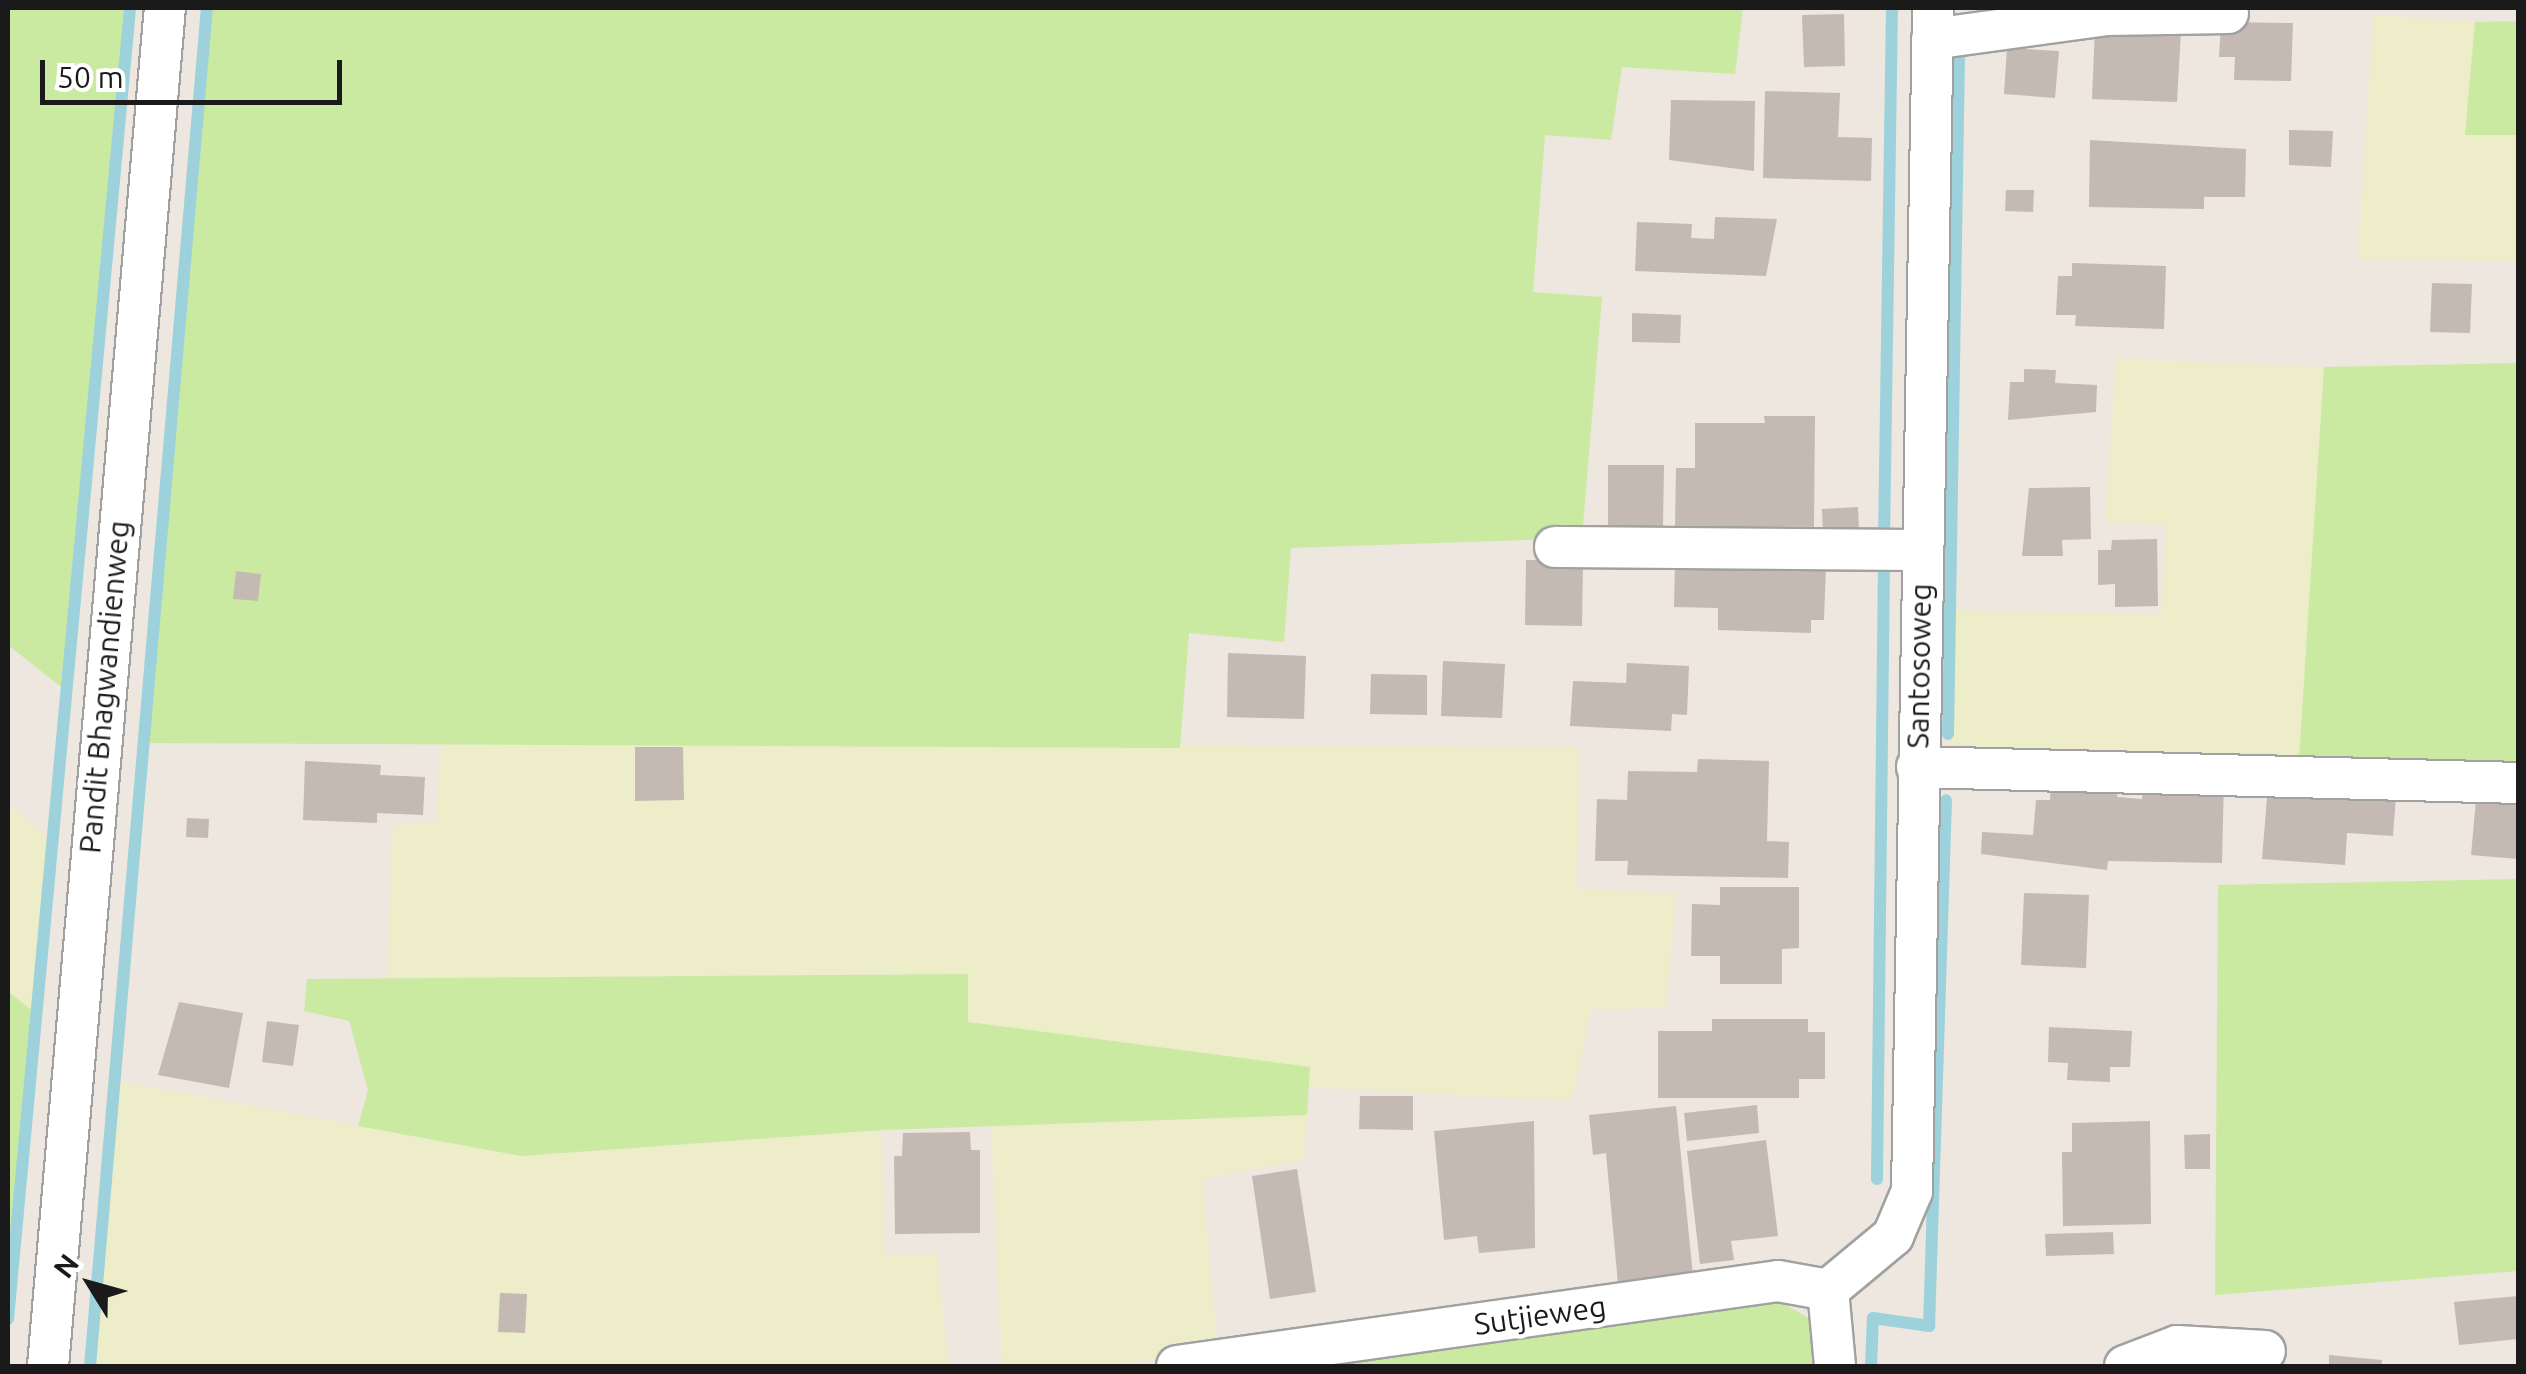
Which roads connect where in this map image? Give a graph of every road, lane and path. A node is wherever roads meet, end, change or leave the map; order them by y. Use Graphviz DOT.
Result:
graph roads {
  1 [pos="165,8"];
  2 [pos="2228,13"];
  3 [pos="1933,23"];
  4 [pos="1556,547"];
  5 [pos="1922,550"];
  6 [pos="1917,767"];
  7 [pos="2518,783"];
  8 [pos="1828,1290"];
  9 [pos="2265,1351"];
  10 [pos="48,1366"];
  11 [pos="1177,1366"];
  12 [pos="1835,1366"];
  13 [pos="2125,1366"];
  1 -- 10 [label="street, Pandit Bhagwandienweg"];
  2 -- 3 [label="street"];
  3 -- 5 [label="street, Santosoweg"];
  4 -- 5 [label="street"];
  5 -- 6 [label="street, Santosoweg"];
  6 -- 7 [label="street"];
  6 -- 8 [label="street, Santosoweg"];
  8 -- 11 [label="street, Sutjieweg"];
  8 -- 12 [label="street"];
  9 -- 13 [label="street"];
}
